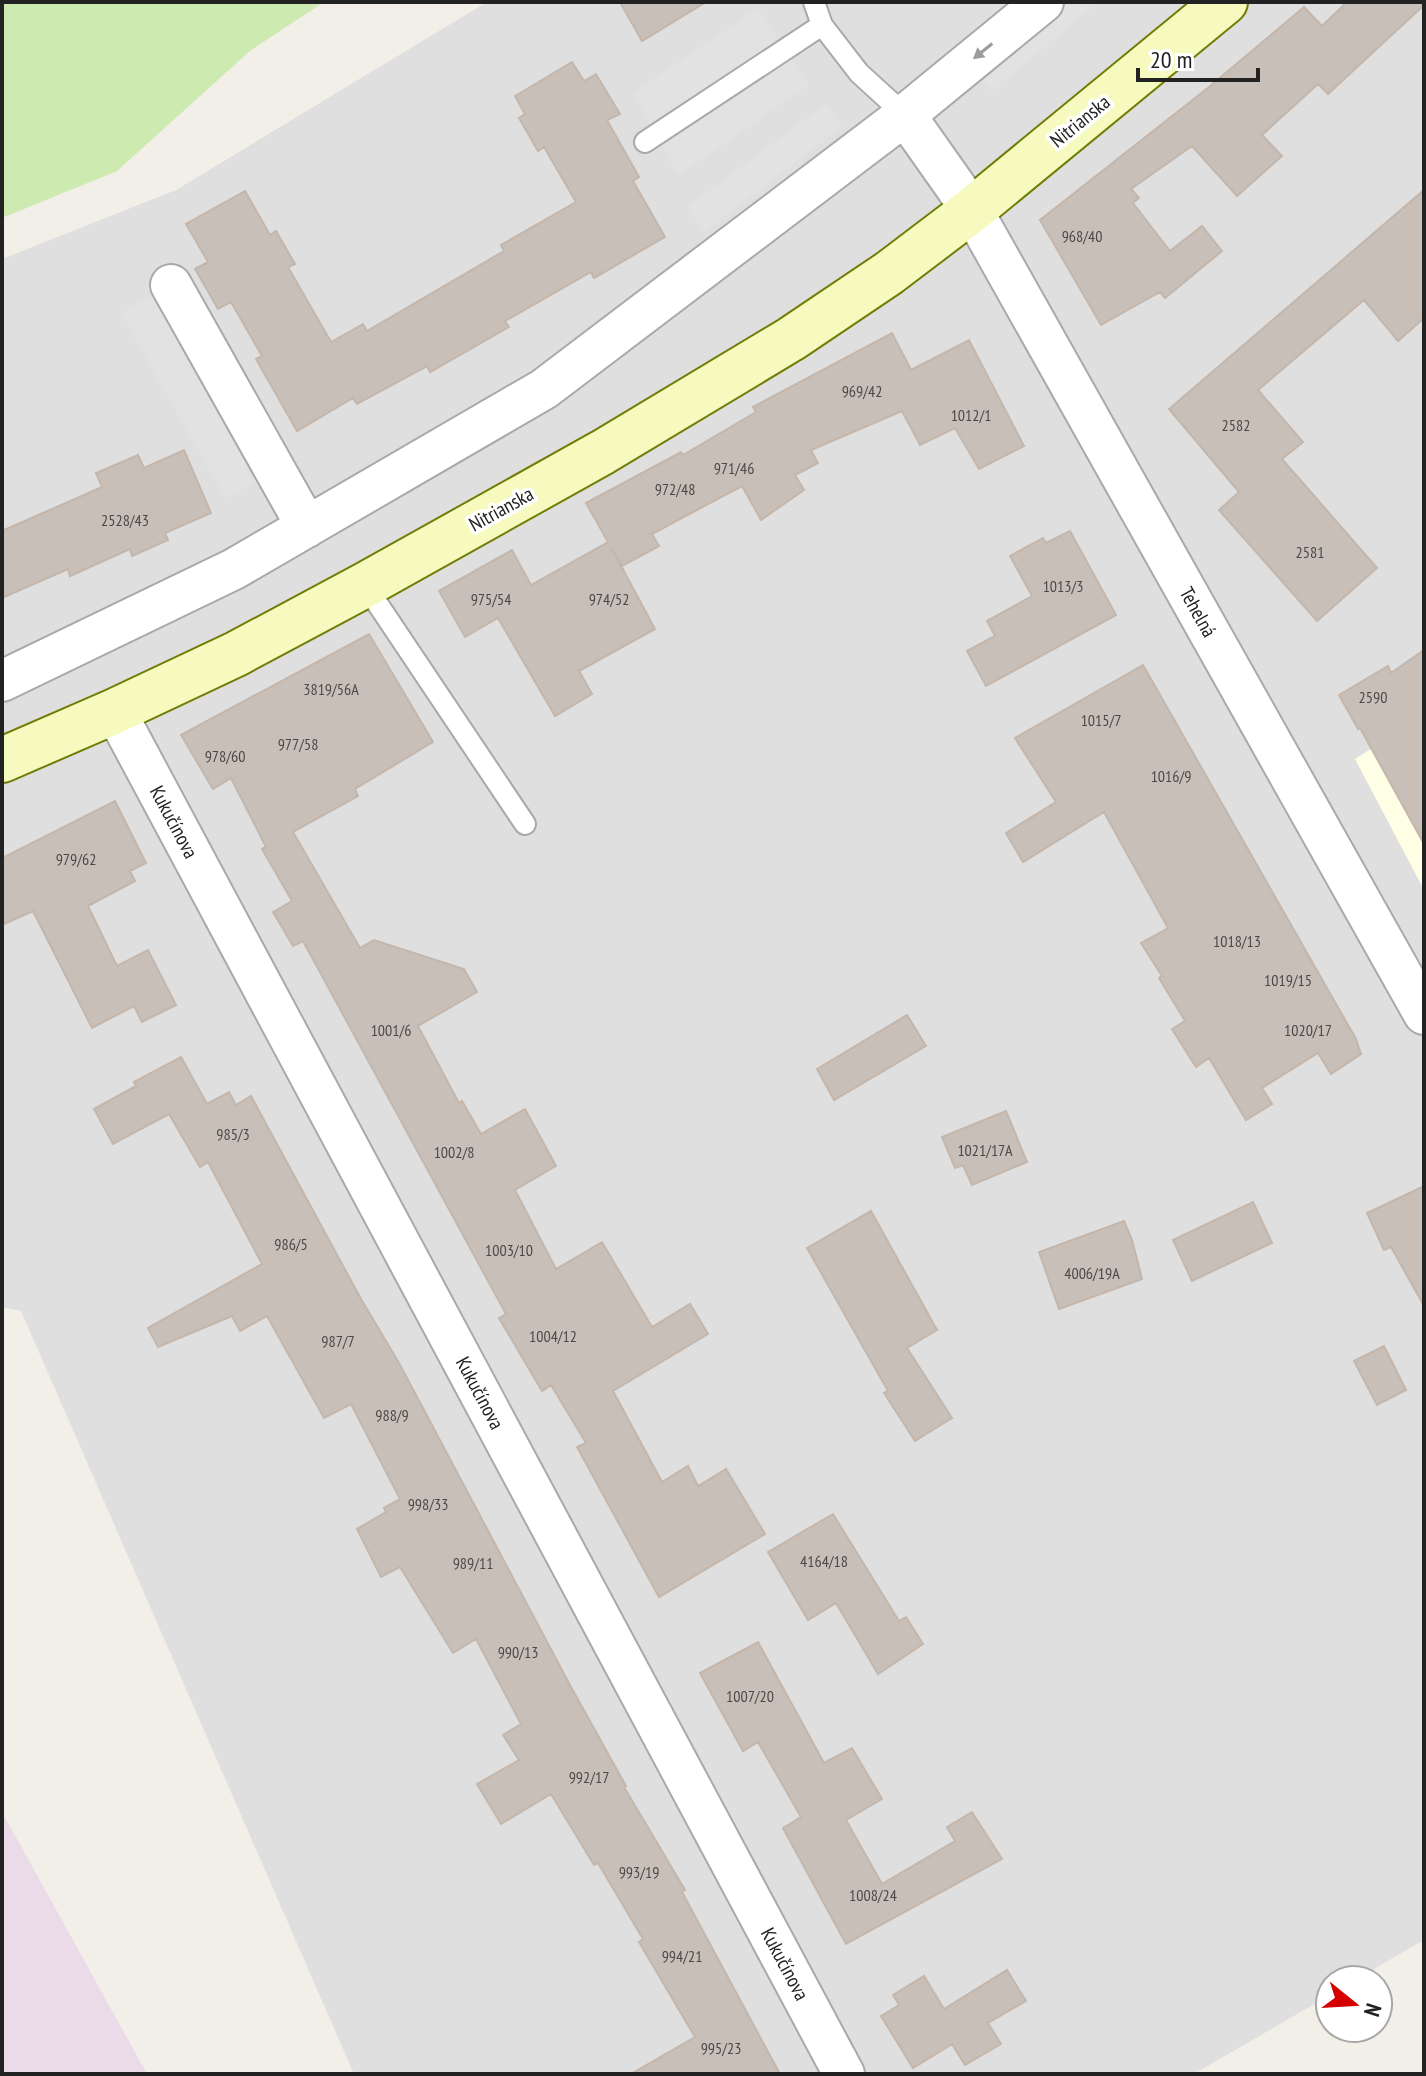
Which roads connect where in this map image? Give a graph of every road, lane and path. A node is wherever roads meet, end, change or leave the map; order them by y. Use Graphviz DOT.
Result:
graph roads {
  1 [pos="814,2"];
  2 [pos="1043,2"];
  3 [pos="1225,2"];
  4 [pos="822,25"];
  5 [pos="905,115"];
  6 [pos="645,142"];
  7 [pos="972,210"];
  8 [pos="171,285"];
  9 [pos="307,527"];
  10 [pos="365,585"];
  11 [pos="2,681"];
  12 [pos="115,711"];
  13 [pos="2,760"];
  14 [pos="525,824"];
  15 [pos="1424,1014"];
  16 [pos="844,2074"];
  1 -- 4 [label="lane"];
  2 -- 5 [label="street, one-way"];
  3 -- 7 [label="main road, Nitrianska"];
  4 -- 5 [label="lane"];
  4 -- 6 [label="lane"];
  5 -- 7 [label="street"];
  5 -- 9 [label="street"];
  7 -- 10 [label="main road, Nitrianska"];
  7 -- 15 [label="street, Tehelná"];
  8 -- 9 [label="street"];
  9 -- 11 [label="street"];
  10 -- 12 [label="main road, Nitrianska"];
  10 -- 14 [label="lane"];
  12 -- 13 [label="main road, Nitrianska"];
  12 -- 16 [label="street, Kukučínova"];
}
